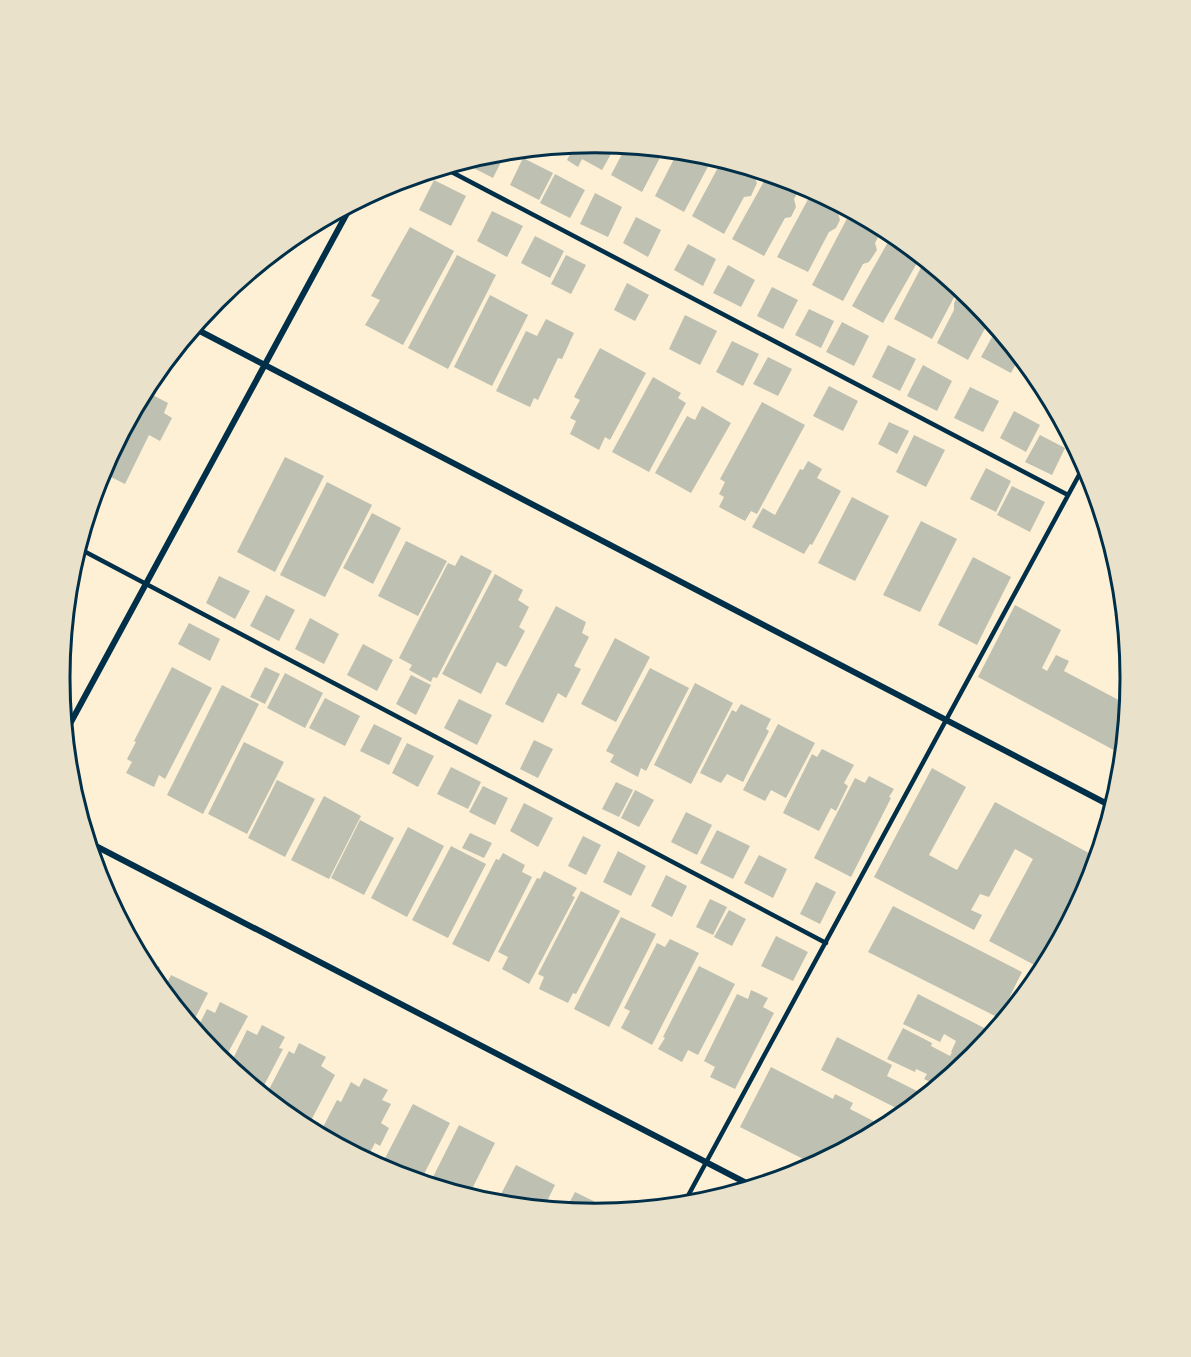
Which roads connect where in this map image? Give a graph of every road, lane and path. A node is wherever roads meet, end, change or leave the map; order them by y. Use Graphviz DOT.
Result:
graph roads {
  1 [pos="453,173"];
  2 [pos="345,218"];
  3 [pos="201,332"];
  4 [pos="265,365"];
  5 [pos="1079,474"];
  6 [pos="1068,495"];
  7 [pos="86,552"];
  8 [pos="147,584"];
  9 [pos="73,719"];
  10 [pos="946,720"];
  11 [pos="1105,803"];
  12 [pos="98,847"];
  13 [pos="826,943"];
  14 [pos="706,1163"];
  15 [pos="744,1182"];
  16 [pos="688,1195"];
  1 -- 6 [label="lane"];
  2 -- 4 [label="street"];
  3 -- 4 [label="street"];
  4 -- 8 [label="street"];
  4 -- 10 [label="street"];
  5 -- 6 [label="lane"];
  6 -- 10 [label="lane"];
  7 -- 8 [label="lane"];
  8 -- 9 [label="street"];
  8 -- 13 [label="lane"];
  10 -- 11 [label="street"];
  10 -- 13 [label="lane"];
  12 -- 14 [label="street"];
  13 -- 14 [label="lane"];
  14 -- 15 [label="street"];
  14 -- 16 [label="lane"];
}
